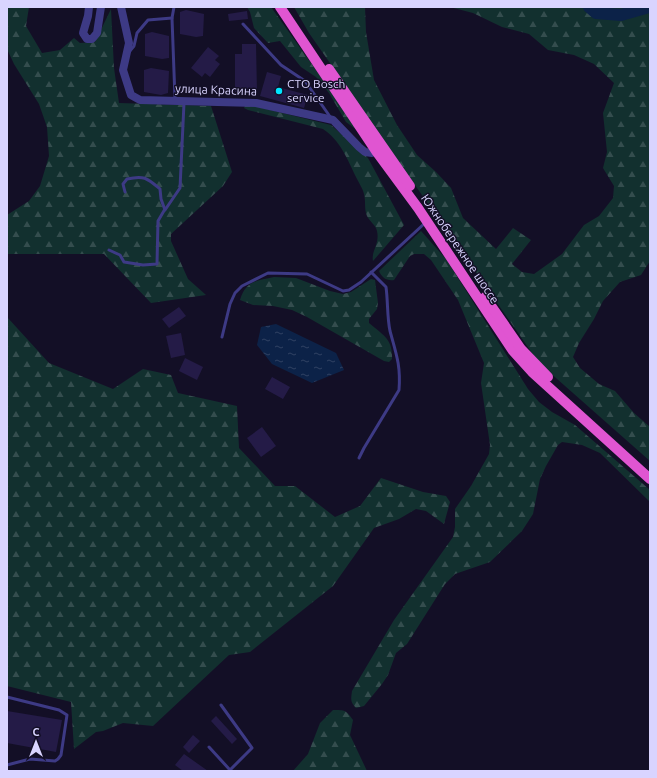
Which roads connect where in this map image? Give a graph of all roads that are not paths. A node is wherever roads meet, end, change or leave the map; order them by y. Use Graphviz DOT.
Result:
graph roads {
  1 [pos="89,7"];
  2 [pos="101,7"];
  3 [pos="121,7"];
  4 [pos="174,7"];
  5 [pos="280,7"];
  6 [pos="286,7"];
  7 [pos="172,18"];
  8 [pos="243,24"];
  9 [pos="126,57"];
  10 [pos="176,101"];
  11 [pos="184,101"];
  12 [pos="332,120"];
  13 [pos="380,149"];
  14 [pos="125,192"];
  15 [pos="165,209"];
  16 [pos="426,222"];
  17 [pos="109,250"];
  18 [pos="371,272"];
  19 [pos="476,289"];
  20 [pos="222,337"];
  21 [pos="359,458"];
  22 [pos="650,470"];
  23 [pos="650,479"];
  24 [pos="7,698"];
  25 [pos="220,705"];
  26 [pos="209,747"];
  27 [pos="7,765"];
  28 [pos="229,770"];
  1 -- 2 [label="street"];
  3 -- 9 [label="street, улица Красина"];
  4 -- 7 [label="lane"];
  5 -- 13 [label="highway, Южнобережное шоссе"];
  6 -- 13 [label="highway, Южнобережное шоссе"];
  7 -- 9 [label="lane"];
  7 -- 10 [label="lane"];
  8 -- 12 [label="lane"];
  9 -- 10 [label="street, улица Красина"];
  10 -- 11 [label="street, улица Красина"];
  11 -- 12 [label="street, улица Красина"];
  11 -- 15 [label="lane"];
  12 -- 13 [label="street"];
  13 -- 16 [label="highway, Южнобережное шоссе"];
  13 -- 19 [label="highway, Южнобережное шоссе"];
  14 -- 15 [label="lane"];
  15 -- 17 [label="lane"];
  16 -- 18 [label="lane"];
  16 -- 19 [label="highway, Южнобережное шоссе"];
  18 -- 20 [label="lane"];
  18 -- 21 [label="lane"];
  19 -- 22 [label="highway, Южнобережное шоссе"];
  19 -- 23 [label="highway, Южнобережное шоссе"];
  24 -- 27 [label="lane"];
  25 -- 28 [label="lane"];
  26 -- 28 [label="lane"];
}
